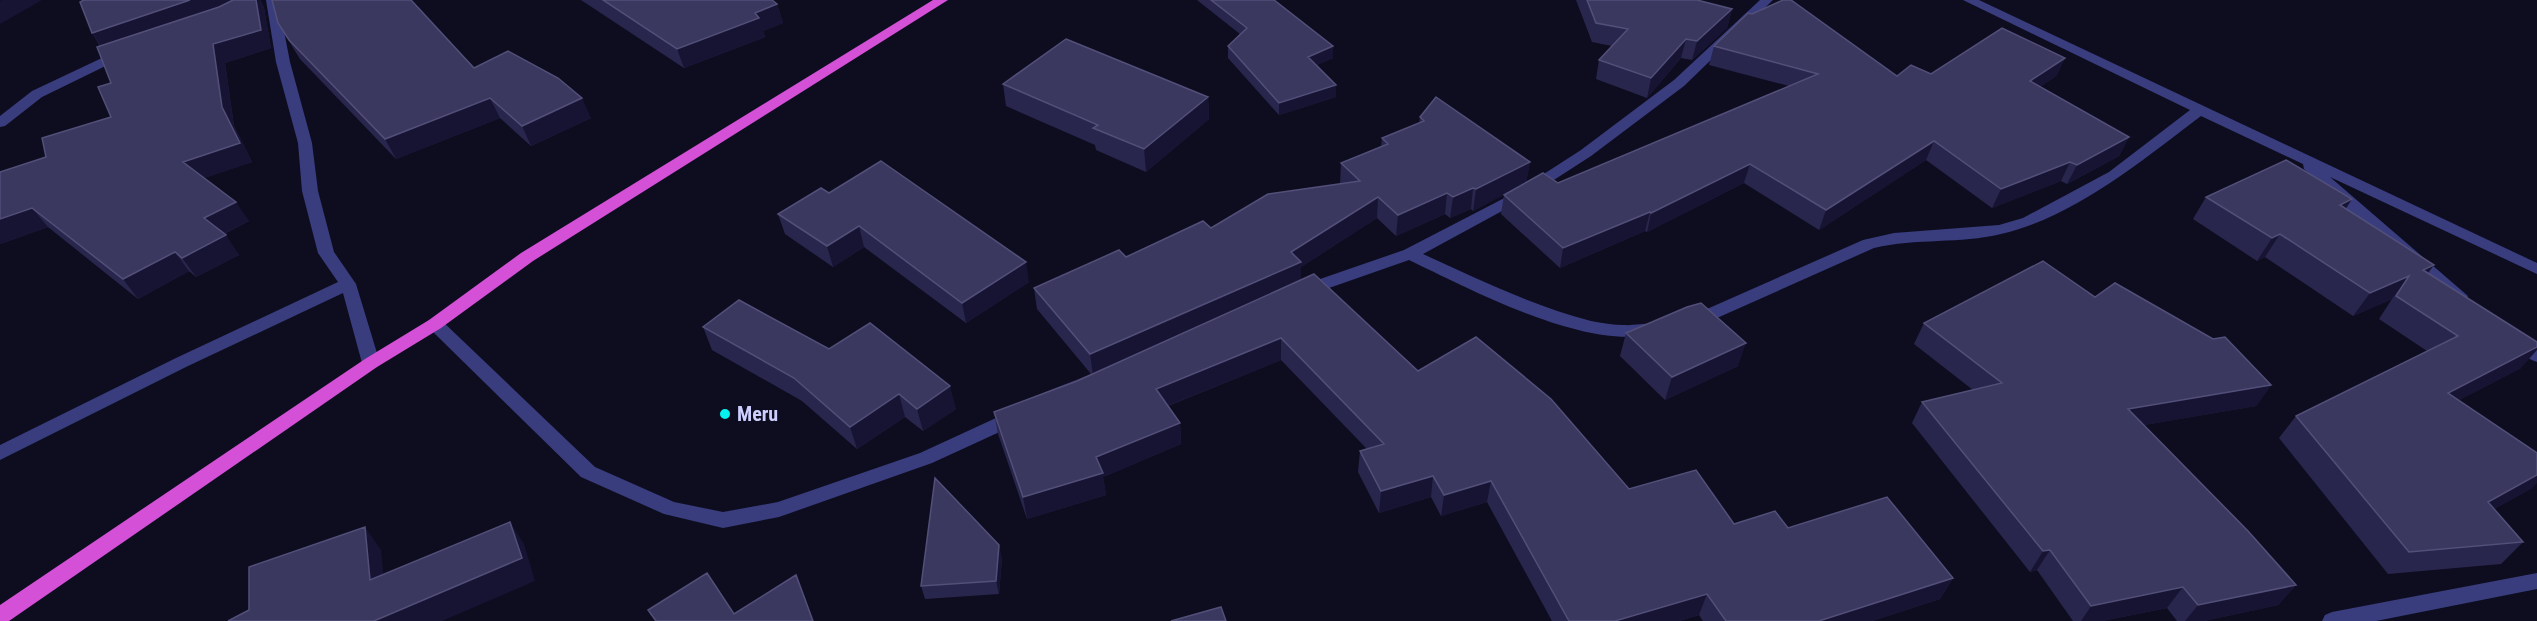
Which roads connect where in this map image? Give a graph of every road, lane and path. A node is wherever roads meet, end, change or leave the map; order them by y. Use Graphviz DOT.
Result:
graph roads {
  1 [pos="272,0"];
  2 [pos="942,0"];
  3 [pos="1767,0"];
  4 [pos="1970,0"];
  5 [pos="134,48"];
  6 [pos="2201,109"];
  7 [pos="0,123"];
  8 [pos="2298,155"];
  9 [pos="1410,254"];
  10 [pos="2537,269"];
  11 [pos="348,284"];
  12 [pos="1287,298"];
  13 [pos="2471,305"];
  14 [pos="435,324"];
  15 [pos="2499,327"];
  16 [pos="2537,356"];
  17 [pos="371,363"];
  18 [pos="1028,412"];
  19 [pos="0,453"];
  20 [pos="2537,581"];
  21 [pos="0,616"];
  22 [pos="2332,621"];
  1 -- 11 [label="street"];
  2 -- 14 [label="highway"];
  3 -- 9 [label="street"];
  4 -- 6 [label="street"];
  5 -- 7 [label="street"];
  6 -- 8 [label="street"];
  6 -- 9 [label="street"];
  8 -- 10 [label="street"];
  8 -- 13 [label="street"];
  9 -- 12 [label="street"];
  11 -- 17 [label="street"];
  11 -- 19 [label="street"];
  14 -- 17 [label="highway"];
  14 -- 18 [label="street"];
  15 -- 16 [label="street"];
  17 -- 21 [label="highway"];
  20 -- 22 [label="street"];
}
